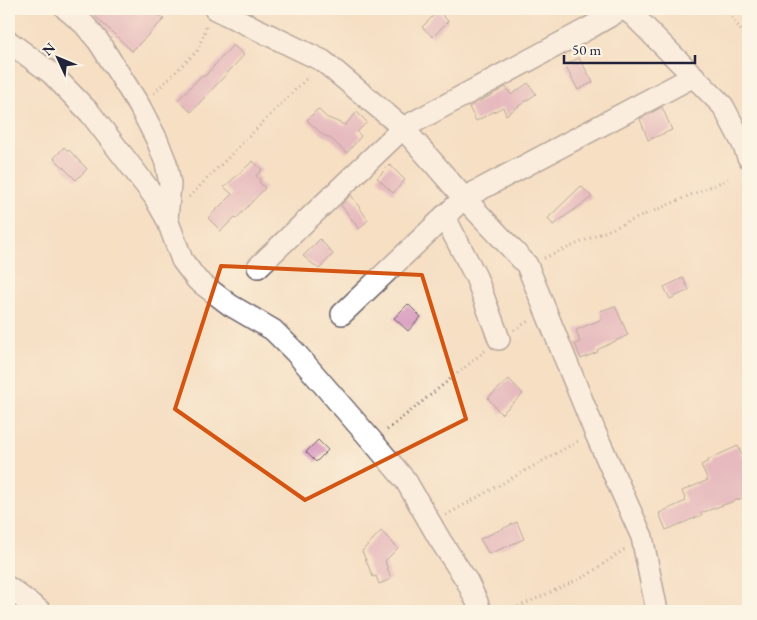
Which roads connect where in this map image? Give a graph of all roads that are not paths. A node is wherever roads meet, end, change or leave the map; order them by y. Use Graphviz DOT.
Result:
graph roads {
  1 [pos="66,9"];
  2 [pos="623,9"];
  3 [pos="212,12"];
  4 [pos="9,42"];
  5 [pos="694,76"];
  6 [pos="402,128"];
  7 [pos="748,156"];
  8 [pos="464,198"];
  9 [pos="444,216"];
  10 [pos="167,219"];
  11 [pos="258,267"];
  12 [pos="342,314"];
  13 [pos="499,339"];
  14 [pos="9,588"];
  15 [pos="40,611"];
  16 [pos="480,611"];
  17 [pos="657,611"];
  1 -- 10 [label="street"];
  2 -- 5 [label="street"];
  2 -- 6 [label="street"];
  3 -- 6 [label="street"];
  4 -- 10 [label="street"];
  5 -- 7 [label="street"];
  5 -- 8 [label="street"];
  6 -- 8 [label="street"];
  6 -- 11 [label="street"];
  8 -- 9 [label="street"];
  8 -- 17 [label="street"];
  9 -- 12 [label="street"];
  9 -- 13 [label="street"];
  10 -- 16 [label="street"];
  14 -- 15 [label="street"];
}
